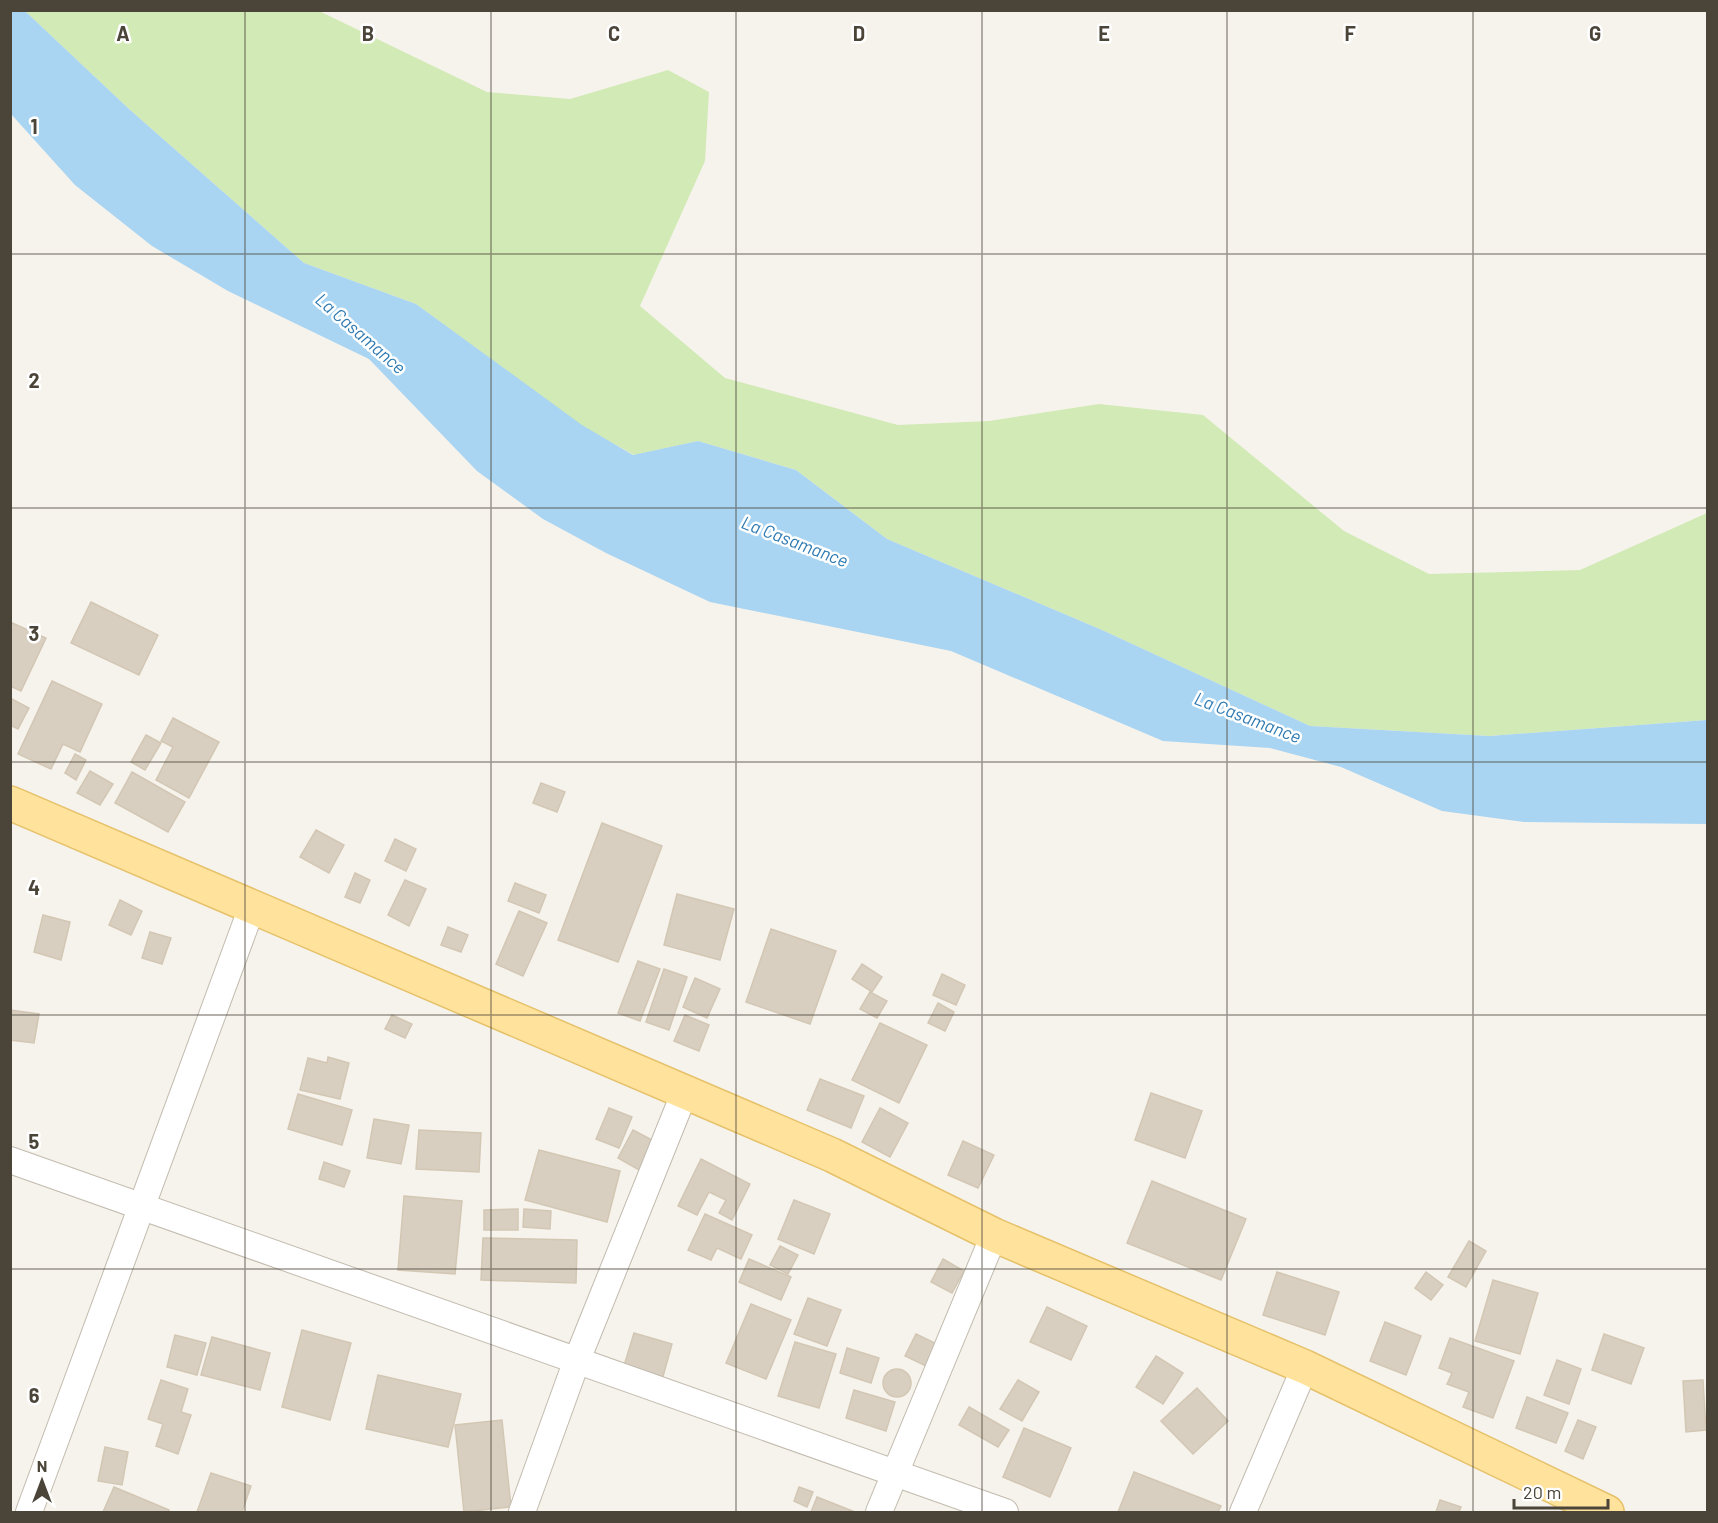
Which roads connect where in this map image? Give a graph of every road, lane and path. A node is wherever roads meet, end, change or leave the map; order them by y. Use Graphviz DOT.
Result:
graph roads {
  1 [pos="10,803"];
  2 [pos="252,907"];
  3 [pos="684,1094"];
  4 [pos="10,1160"];
  5 [pos="143,1208"];
  6 [pos="994,1235"];
  7 [pos="578,1360"];
  8 [pos="1305,1367"];
  9 [pos="894,1472"];
  10 [pos="29,1512"];
  11 [pos="522,1512"];
  12 [pos="879,1512"];
  13 [pos="1005,1512"];
  14 [pos="1242,1512"];
  15 [pos="1607,1512"];
  1 -- 2 [label="main road"];
  2 -- 3 [label="main road"];
  2 -- 5 [label="street"];
  3 -- 6 [label="main road"];
  3 -- 7 [label="street"];
  4 -- 5 [label="street"];
  5 -- 7 [label="street"];
  5 -- 10 [label="street"];
  6 -- 8 [label="main road"];
  6 -- 9 [label="street"];
  7 -- 9 [label="street"];
  7 -- 11 [label="street"];
  8 -- 14 [label="street"];
  8 -- 15 [label="main road"];
  9 -- 12 [label="street"];
  9 -- 13 [label="street"];
}
